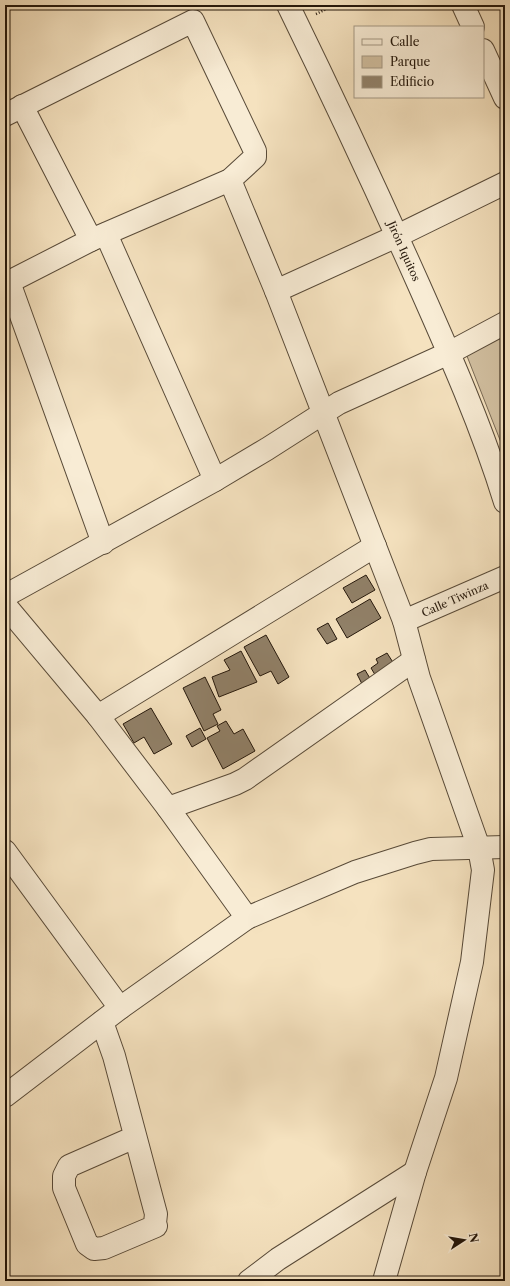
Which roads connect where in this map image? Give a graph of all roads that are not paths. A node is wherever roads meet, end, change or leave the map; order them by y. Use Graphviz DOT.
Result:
graph roads {
  1 [pos="288,5"];
  2 [pos="463,5"];
  3 [pos="473,26"];
  4 [pos="484,52"];
  5 [pos="505,98"];
  6 [pos="14,111"];
  7 [pos="230,180"];
  8 [pos="505,183"];
  9 [pos="397,236"];
  10 [pos="99,237"];
  11 [pos="7,283"];
  12 [pos="276,291"];
  13 [pos="505,323"];
  14 [pos="449,353"];
  15 [pos="322,412"];
  16 [pos="498,457"];
  17 [pos="215,480"];
  18 [pos="505,502"];
  19 [pos="103,543"];
  20 [pos="375,546"];
  21 [pos="505,577"];
  22 [pos="5,597"];
  23 [pos="5,605"];
  24 [pos="404,621"];
  25 [pos="414,660"];
  26 [pos="98,716"];
  27 [pos="168,808"];
  28 [pos="505,847"];
  29 [pos="479,848"];
  30 [pos="5,851"];
  31 [pos="247,918"];
  32 [pos="120,1008"];
  33 [pos="102,1022"];
  34 [pos="5,1096"];
  35 [pos="135,1137"];
  36 [pos="415,1172"];
  37 [pos="249,1281"];
  38 [pos="384,1281"];
  1 -- 9 [label="street, Jirón Iquitos"];
  2 -- 3 [label="street"];
  4 -- 5 [label="street"];
  6 -- 7 [label="street"];
  6 -- 10 [label="street"];
  7 -- 10 [label="street"];
  7 -- 12 [label="street"];
  8 -- 9 [label="street"];
  9 -- 12 [label="street"];
  9 -- 14 [label="street, Jirón Iquitos"];
  10 -- 11 [label="street"];
  10 -- 17 [label="street"];
  11 -- 19 [label="street"];
  12 -- 15 [label="street"];
  13 -- 14 [label="street"];
  14 -- 15 [label="street"];
  14 -- 16 [label="street, Jirón Iquitos"];
  15 -- 17 [label="street"];
  15 -- 20 [label="street"];
  16 -- 18 [label="street, Jirón Iquitos"];
  17 -- 19 [label="street"];
  19 -- 22 [label="street"];
  20 -- 24 [label="street"];
  20 -- 26 [label="street"];
  21 -- 24 [label="street, Calle Tiwinza"];
  23 -- 26 [label="street"];
  24 -- 25 [label="street"];
  25 -- 27 [label="street"];
  25 -- 29 [label="street"];
  26 -- 27 [label="street"];
  27 -- 31 [label="street"];
  28 -- 29 [label="street"];
  29 -- 31 [label="street"];
  29 -- 36 [label="street"];
  30 -- 32 [label="street"];
  31 -- 32 [label="street"];
  32 -- 33 [label="street"];
  33 -- 34 [label="street"];
  33 -- 35 [label="street"];
  35 -- 35 [label="street"];
  36 -- 37 [label="street"];
  36 -- 38 [label="street"];
}
